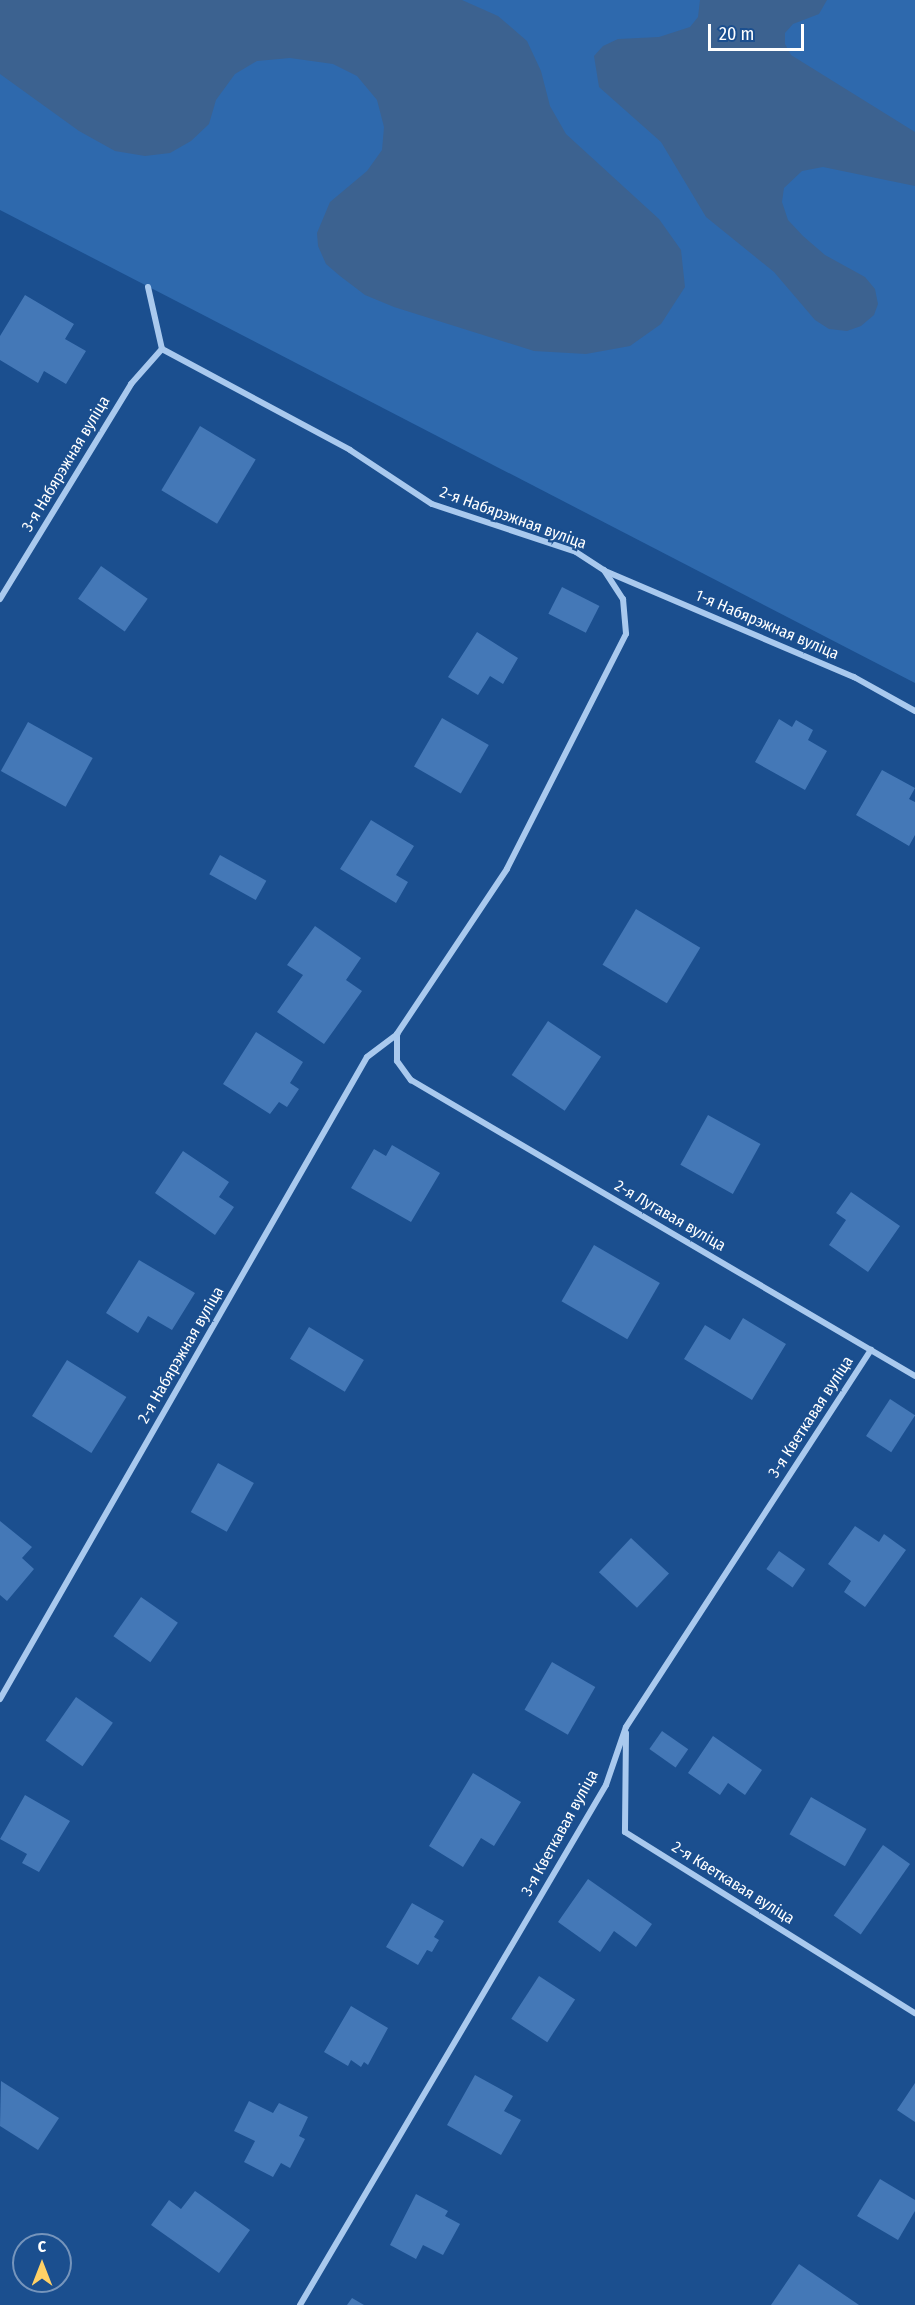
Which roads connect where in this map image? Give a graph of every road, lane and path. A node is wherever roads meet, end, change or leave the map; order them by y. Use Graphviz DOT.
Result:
graph roads {
  1 [pos="148,286"];
  2 [pos="162,349"];
  3 [pos="604,570"];
  4 [pos="0,599"];
  5 [pos="915,711"];
  6 [pos="397,1034"];
  7 [pos="871,1350"];
  8 [pos="915,1376"];
  9 [pos="0,1699"];
  10 [pos="626,1727"];
  11 [pos="915,2013"];
  12 [pos="300,2305"];
  1 -- 2 [label="street"];
  2 -- 3 [label="street, 2-я Набярэжная вуліца"];
  2 -- 4 [label="street, 3-я Набярэжная вуліца"];
  3 -- 5 [label="street, 1-я Набярэжная вуліца"];
  3 -- 6 [label="street, 2-я Набярэжная вуліца"];
  6 -- 7 [label="street, 2-я Лугавая вуліца"];
  6 -- 9 [label="street, 2-я Набярэжная вуліца"];
  7 -- 8 [label="street, 2-я Лугавая вуліца"];
  7 -- 10 [label="street, 3-я Кветкавая вуліца"];
  10 -- 11 [label="street, 2-я Кветкавая вуліца"];
  10 -- 12 [label="street, 3-я Кветкавая вуліца"];
}
